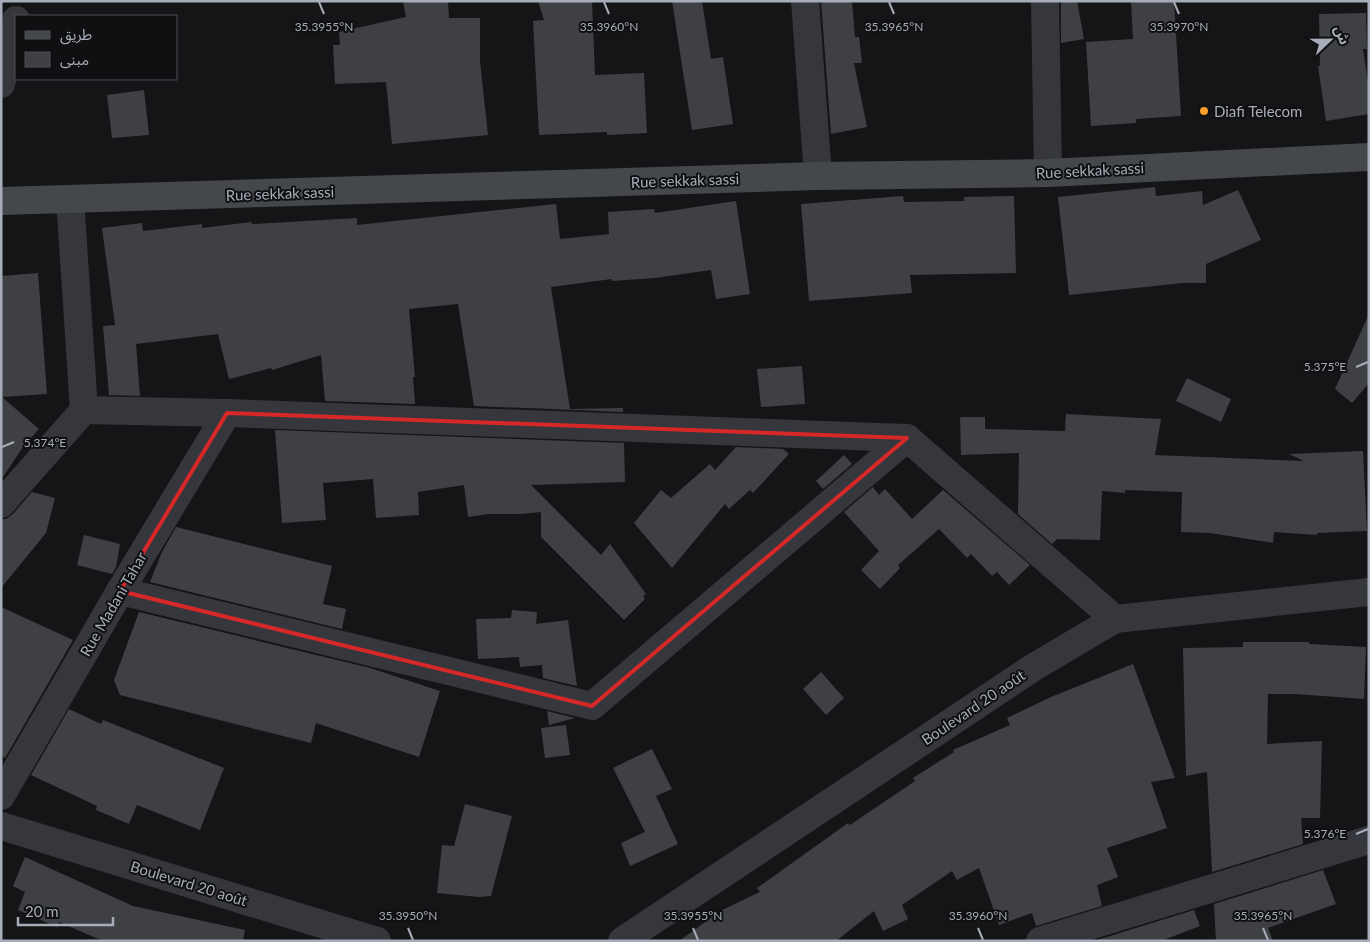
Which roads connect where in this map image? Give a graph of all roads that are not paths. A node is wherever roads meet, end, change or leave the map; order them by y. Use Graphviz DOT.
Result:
graph roads {
  1 [pos="21,1"];
  2 [pos="805,1"];
  3 [pos="1046,1"];
  4 [pos="18,15"];
  5 [pos="15,26"];
  6 [pos="1,84"];
  7 [pos="1369,157"];
  8 [pos="1048,173"];
  9 [pos="818,176"];
  10 [pos="70,199"];
  11 [pos="1,201"];
  12 [pos="84,410"];
  13 [pos="227,413"];
  14 [pos="907,438"];
  15 [pos="1,504"];
  16 [pos="120,591"];
  17 [pos="1369,592"];
  18 [pos="1115,619"];
  19 [pos="1,796"];
  20 [pos="1,826"];
  21 [pos="1369,840"];
  22 [pos="377,941"];
  23 [pos="622,941"];
  24 [pos="1040,941"];
  1 -- 4 [label="street"];
  2 -- 9 [label="street"];
  3 -- 8 [label="street"];
  5 -- 6 [label="street"];
  7 -- 8 [label="street, Rue sekkak sassi"];
  8 -- 9 [label="street, Rue sekkak sassi"];
  9 -- 10 [label="street, Rue sekkak sassi"];
  10 -- 11 [label="street, Rue sekkak sassi"];
  10 -- 12 [label="street"];
  12 -- 13 [label="street"];
  12 -- 15 [label="street"];
  13 -- 14 [label="street"];
  13 -- 16 [label="street, Rue Madani Tahar"];
  14 -- 16 [label="street"];
  14 -- 18 [label="street"];
  16 -- 19 [label="street, Rue Madani Tahar"];
  17 -- 18 [label="street, Boulevard 20 août"];
  18 -- 23 [label="street, Boulevard 20 août"];
  20 -- 22 [label="street, Boulevard 20 août"];
  21 -- 24 [label="street"];
}
